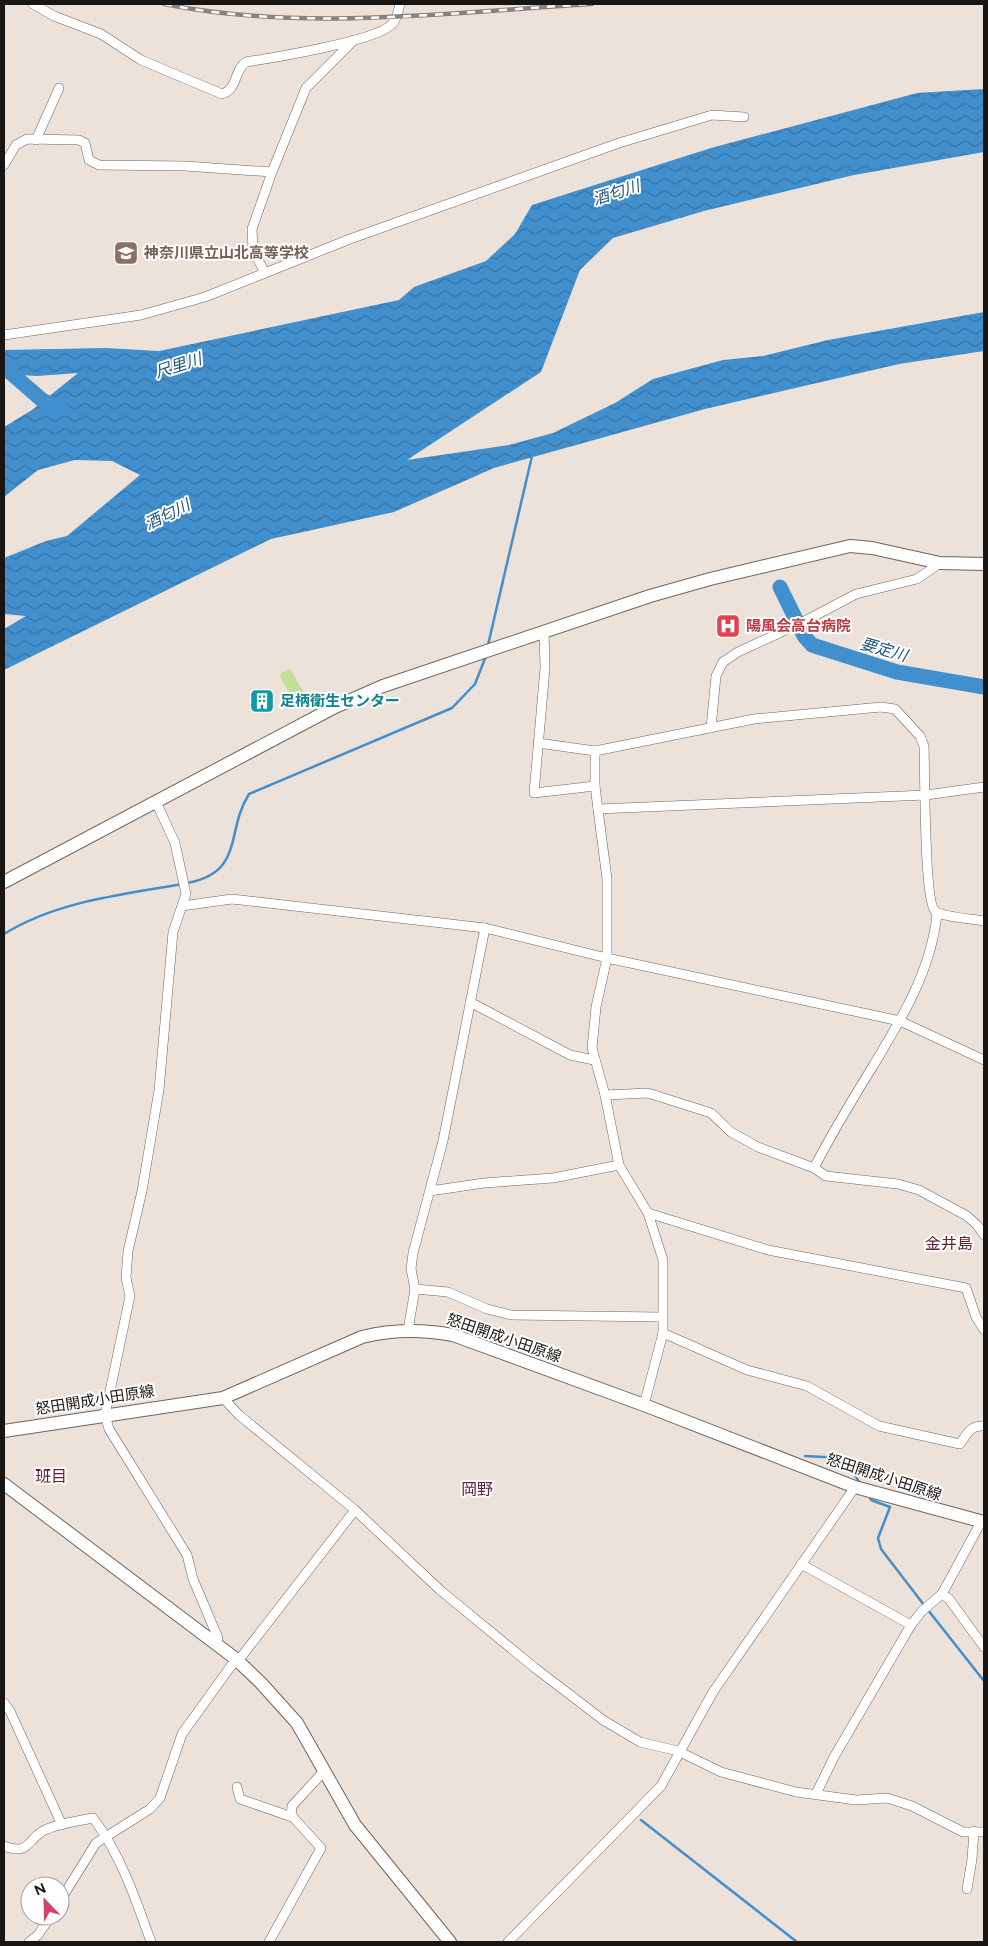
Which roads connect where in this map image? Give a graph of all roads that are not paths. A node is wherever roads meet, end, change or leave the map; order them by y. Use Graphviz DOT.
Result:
graph roads {
  1 [pos="33,4"];
  2 [pos="400,4"];
  3 [pos="354,40"];
  4 [pos="59,88"];
  5 [pos="744,117"];
  6 [pos="36,140"];
  7 [pos="4,165"];
  8 [pos="272,172"];
  9 [pos="265,273"];
  10 [pos="4,335"];
  11 [pos="940,564"];
  12 [pos="984,564"];
  13 [pos="544,632"];
  14 [pos="710,728"];
  15 [pos="538,743"];
  16 [pos="595,751"];
  17 [pos="596,786"];
  18 [pos="984,787"];
  19 [pos="926,795"];
  20 [pos="156,802"];
  21 [pos="598,809"];
  22 [pos="4,882"];
  23 [pos="182,906"];
  24 [pos="937,914"];
  25 [pos="984,921"];
  26 [pos="485,928"];
  27 [pos="607,958"];
  28 [pos="470,1002"];
  29 [pos="900,1021"];
  30 [pos="594,1060"];
  31 [pos="984,1060"];
  32 [pos="605,1095"];
  33 [pos="619,1166"];
  34 [pos="814,1168"];
  35 [pos="430,1192"];
  36 [pos="648,1213"];
  37 [pos="984,1235"];
  38 [pos="415,1289"];
  39 [pos="661,1317"];
  40 [pos="408,1330"];
  41 [pos="984,1330"];
  42 [pos="663,1333"];
  43 [pos="223,1398"];
  44 [pos="644,1404"];
  45 [pos="105,1415"];
  46 [pos="984,1426"];
  47 [pos="4,1431"];
  48 [pos="4,1484"];
  49 [pos="856,1488"];
  50 [pos="355,1510"];
  51 [pos="983,1522"];
  52 [pos="801,1564"];
  53 [pos="942,1594"];
  54 [pos="911,1626"];
  55 [pos="214,1644"];
  56 [pos="984,1647"];
  57 [pos="237,1660"];
  58 [pos="4,1703"];
  59 [pos="678,1751"];
  60 [pos="326,1770"];
  61 [pos="237,1787"];
  62 [pos="816,1794"];
  63 [pos="292,1817"];
  64 [pos="62,1825"];
  65 [pos="974,1831"];
  66 [pos="984,1832"];
  67 [pos="106,1837"];
  68 [pos="6,1850"];
  69 [pos="70,1884"];
  70 [pos="968,1889"];
  71 [pos="44,1926"];
  72 [pos="29,1942"];
  73 [pos="151,1942"];
  74 [pos="269,1942"];
  75 [pos="450,1942"];
  76 [pos="508,1942"];
  1 -- 3 [label="street"];
  2 -- 3 [label="street"];
  3 -- 8 [label="street"];
  4 -- 6 [label="street"];
  5 -- 9 [label="street"];
  6 -- 7 [label="street"];
  6 -- 8 [label="street"];
  8 -- 9 [label="street"];
  9 -- 10 [label="street"];
  11 -- 12 [label="street"];
  11 -- 13 [label="street"];
  11 -- 14 [label="street"];
  13 -- 15 [label="street"];
  13 -- 20 [label="street"];
  14 -- 16 [label="street"];
  14 -- 19 [label="street"];
  15 -- 16 [label="street"];
  15 -- 17 [label="street"];
  16 -- 17 [label="street"];
  17 -- 21 [label="street"];
  18 -- 19 [label="street"];
  19 -- 21 [label="street"];
  19 -- 24 [label="street"];
  20 -- 22 [label="street"];
  20 -- 23 [label="street"];
  21 -- 27 [label="street"];
  23 -- 26 [label="street"];
  23 -- 45 [label="street"];
  24 -- 25 [label="street"];
  24 -- 29 [label="street"];
  26 -- 27 [label="street"];
  26 -- 28 [label="street"];
  27 -- 29 [label="street"];
  27 -- 30 [label="street"];
  28 -- 30 [label="street"];
  28 -- 35 [label="street"];
  29 -- 31 [label="street"];
  29 -- 34 [label="street"];
  30 -- 32 [label="street"];
  32 -- 33 [label="street"];
  32 -- 34 [label="street"];
  33 -- 35 [label="street"];
  33 -- 36 [label="street"];
  34 -- 37 [label="street"];
  35 -- 38 [label="street"];
  36 -- 39 [label="street"];
  36 -- 41 [label="street"];
  38 -- 39 [label="street"];
  38 -- 40 [label="street"];
  39 -- 42 [label="street"];
  40 -- 43 [label="street, 怒田開成小田原線"];
  40 -- 44 [label="street, 怒田開成小田原線"];
  42 -- 44 [label="street"];
  42 -- 46 [label="street"];
  43 -- 45 [label="street, 怒田開成小田原線"];
  43 -- 50 [label="street"];
  44 -- 49 [label="street, 怒田開成小田原線"];
  45 -- 47 [label="street, 怒田開成小田原線"];
  45 -- 55 [label="street"];
  48 -- 55 [label="street"];
  49 -- 51 [label="street, 怒田開成小田原線"];
  49 -- 52 [label="street"];
  50 -- 57 [label="street"];
  50 -- 59 [label="street"];
  51 -- 53 [label="street"];
  52 -- 54 [label="street"];
  52 -- 59 [label="street"];
  53 -- 54 [label="street"];
  53 -- 56 [label="street"];
  54 -- 62 [label="street"];
  55 -- 57 [label="street"];
  57 -- 60 [label="street"];
  57 -- 67 [label="street"];
  58 -- 64 [label="street"];
  59 -- 62 [label="street"];
  59 -- 76 [label="street"];
  60 -- 63 [label="street"];
  60 -- 75 [label="street"];
  61 -- 63 [label="street"];
  62 -- 65 [label="street"];
  63 -- 74 [label="street"];
  64 -- 67 [label="street"];
  64 -- 68 [label="street"];
  65 -- 66 [label="street"];
  65 -- 70 [label="street"];
  67 -- 69 [label="street"];
  67 -- 73 [label="street"];
  71 -- 72 [label="street"];
}
